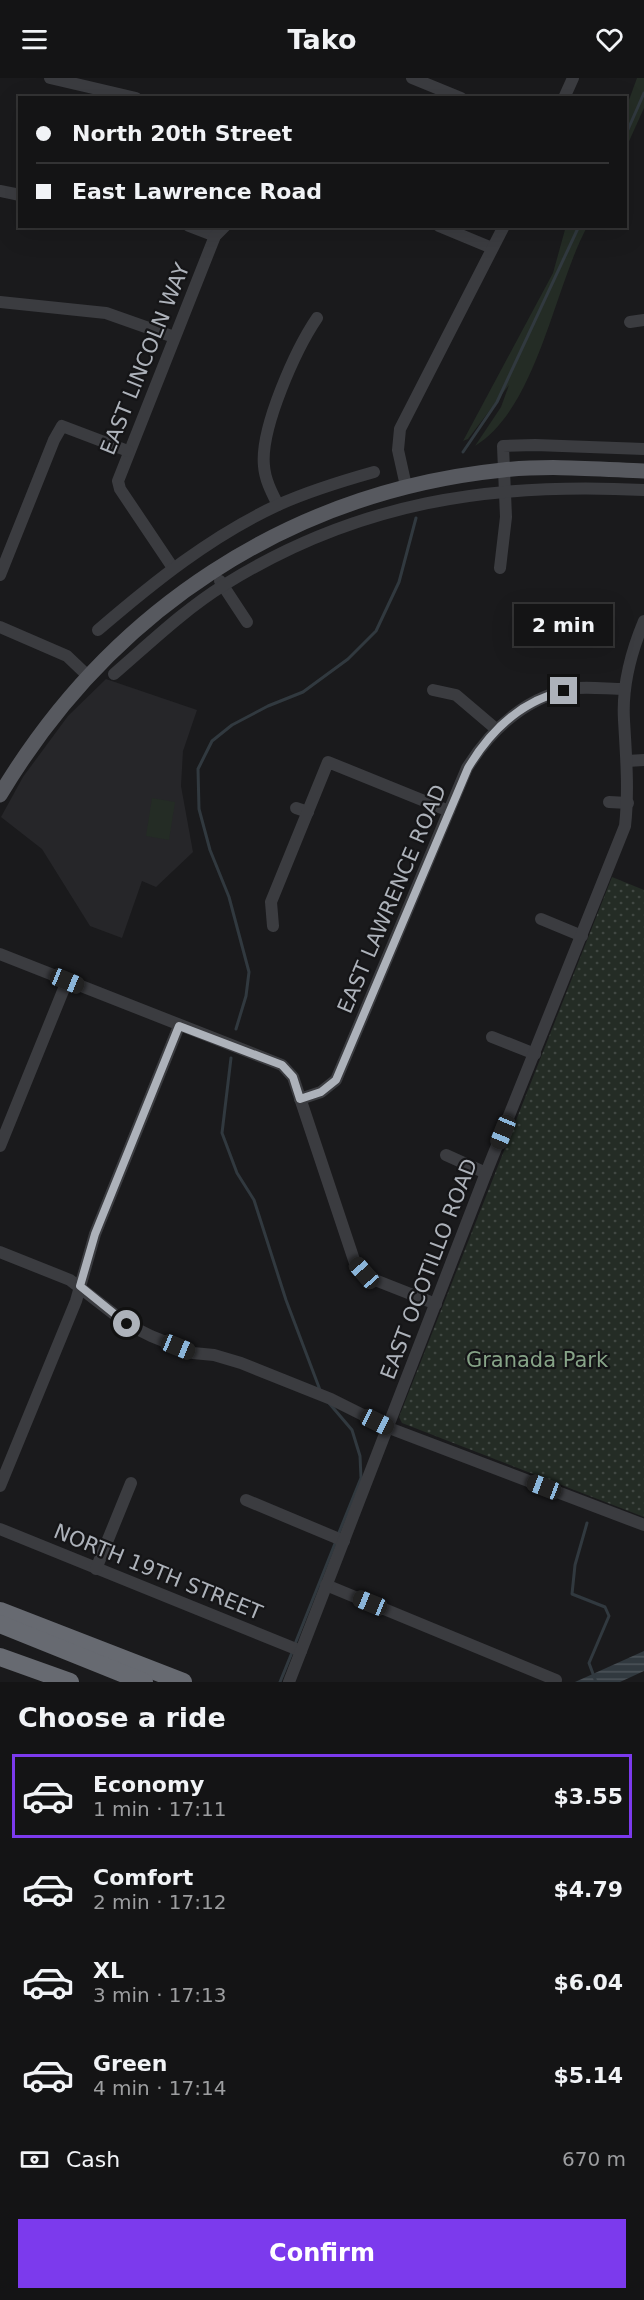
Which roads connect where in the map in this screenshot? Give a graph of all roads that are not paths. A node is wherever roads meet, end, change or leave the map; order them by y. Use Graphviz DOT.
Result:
graph roads {
  1 [pos="50,78"];
  2 [pos="412,78"];
  3 [pos="573,78"];
  4 [pos="432,81"];
  5 [pos="127,96"];
  6 [pos="458,96"];
  7 [pos="565,96"];
  8 [pos="0,191"];
  9 [pos="18,195"];
  10 [pos="194,228"];
  11 [pos="223,228"];
  12 [pos="445,228"];
  13 [pos="503,228"];
  14 [pos="215,236"];
  15 [pos="492,248"];
  16 [pos="0,302"];
  17 [pos="317,318"];
  18 [pos="644,320"];
  19 [pos="630,322"];
  20 [pos="174,337"];
  21 [pos="644,449"];
  22 [pos="128,451"];
  23 [pos="503,470"];
  24 [pos="644,471"];
  25 [pos="374,472"];
  26 [pos="406,486"];
  27 [pos="506,490"];
  28 [pos="644,490"];
  29 [pos="278,505"];
  30 [pos="173,568"];
  31 [pos="500,568"];
  32 [pos="213,571"];
  33 [pos="0,575"];
  34 [pos="223,585"];
  35 [pos="644,621"];
  36 [pos="247,622"];
  37 [pos="0,627"];
  38 [pos="98,630"];
  39 [pos="114,674"];
  40 [pos="88,676"];
  41 [pos="625,689"];
  42 [pos="433,690"];
  43 [pos="496,729"];
  44 [pos="644,760"];
  45 [pos="627,761"];
  46 [pos="0,795"];
  47 [pos="609,802"];
  48 [pos="628,803"];
  49 [pos="449,811"];
  50 [pos="541,919"];
  51 [pos="273,926"];
  52 [pos="582,936"];
  53 [pos="0,954"];
  54 [pos="67,981"];
  55 [pos="179,1026"];
  56 [pos="492,1037"];
  57 [pos="535,1053"];
  58 [pos="300,1099"];
  59 [pos="0,1146"];
  60 [pos="446,1155"];
  61 [pos="486,1173"];
  62 [pos="0,1252"];
  63 [pos="80,1286"];
  64 [pos="436,1304"];
  65 [pos="389,1428"];
  66 [pos="131,1483"];
  67 [pos="0,1486"];
  68 [pos="246,1500"];
  69 [pos="644,1526"];
  70 [pos="0,1529"];
  71 [pos="344,1541"];
  72 [pos="96,1569"];
  73 [pos="326,1585"];
  74 [pos="0,1611"];
  75 [pos="0,1624"];
  76 [pos="301,1651"];
  77 [pos="0,1657"];
  78 [pos="556,1680"];
  79 [pos="70,1682"];
  80 [pos="144,1682"];
  81 [pos="183,1682"];
  82 [pos="289,1682"];
  1 -- 5 [label="street"];
  2 -- 4 [label="street"];
  3 -- 7 [label="street"];
  4 -- 6 [label="street"];
  8 -- 9 [label="street"];
  10 -- 14 [label="street"];
  11 -- 14 [label="street, EAST LINCOLN WAY"];
  12 -- 15 [label="street"];
  13 -- 15 [label="street"];
  14 -- 20 [label="street, EAST LINCOLN WAY"];
  15 -- 26 [label="street"];
  16 -- 20 [label="street"];
  17 -- 29 [label="street"];
  18 -- 19 [label="street"];
  20 -- 22 [label="street, EAST LINCOLN WAY"];
  21 -- 23 [label="street"];
  22 -- 30 [label="street, EAST LINCOLN WAY"];
  22 -- 33 [label="street"];
  23 -- 24 [label="main road"];
  23 -- 26 [label="main road"];
  23 -- 27 [label="street"];
  25 -- 29 [label="street"];
  26 -- 32 [label="main road"];
  27 -- 28 [label="street"];
  27 -- 31 [label="street"];
  27 -- 34 [label="street"];
  29 -- 30 [label="street"];
  30 -- 38 [label="street"];
  32 -- 34 [label="street"];
  32 -- 40 [label="main road"];
  34 -- 36 [label="street"];
  34 -- 39 [label="street"];
  35 -- 41 [label="street, EAST OCOTILLO ROAD"];
  37 -- 40 [label="street"];
  40 -- 46 [label="main road"];
  41 -- 43 [label="street, EAST LAWRENCE ROAD"];
  41 -- 45 [label="street, EAST OCOTILLO ROAD"];
  42 -- 43 [label="street"];
  43 -- 49 [label="street, EAST LAWRENCE ROAD"];
  44 -- 45 [label="street"];
  45 -- 48 [label="street, EAST OCOTILLO ROAD"];
  47 -- 48 [label="street"];
  48 -- 52 [label="street, EAST OCOTILLO ROAD"];
  49 -- 51 [label="street"];
  49 -- 58 [label="street, EAST LAWRENCE ROAD"];
  50 -- 52 [label="street"];
  52 -- 57 [label="street, EAST OCOTILLO ROAD"];
  53 -- 54 [label="street"];
  54 -- 55 [label="street"];
  54 -- 59 [label="street"];
  55 -- 58 [label="street"];
  55 -- 63 [label="street"];
  56 -- 57 [label="street"];
  57 -- 61 [label="street, EAST OCOTILLO ROAD"];
  58 -- 64 [label="street"];
  60 -- 61 [label="street"];
  61 -- 64 [label="street, EAST OCOTILLO ROAD"];
  62 -- 63 [label="street"];
  63 -- 65 [label="street"];
  63 -- 67 [label="street"];
  64 -- 65 [label="street, EAST OCOTILLO ROAD"];
  65 -- 69 [label="street"];
  65 -- 71 [label="street, EAST OCOTILLO ROAD"];
  66 -- 72 [label="street"];
  68 -- 71 [label="street"];
  70 -- 72 [label="street, NORTH 19TH STREET"];
  71 -- 73 [label="street, EAST OCOTILLO ROAD"];
  72 -- 76 [label="street, NORTH 19TH STREET"];
  73 -- 76 [label="street, EAST OCOTILLO ROAD"];
  73 -- 78 [label="street"];
  74 -- 81 [label="highway"];
  75 -- 80 [label="highway"];
  76 -- 82 [label="street, EAST OCOTILLO ROAD"];
  77 -- 79 [label="highway"];
}
